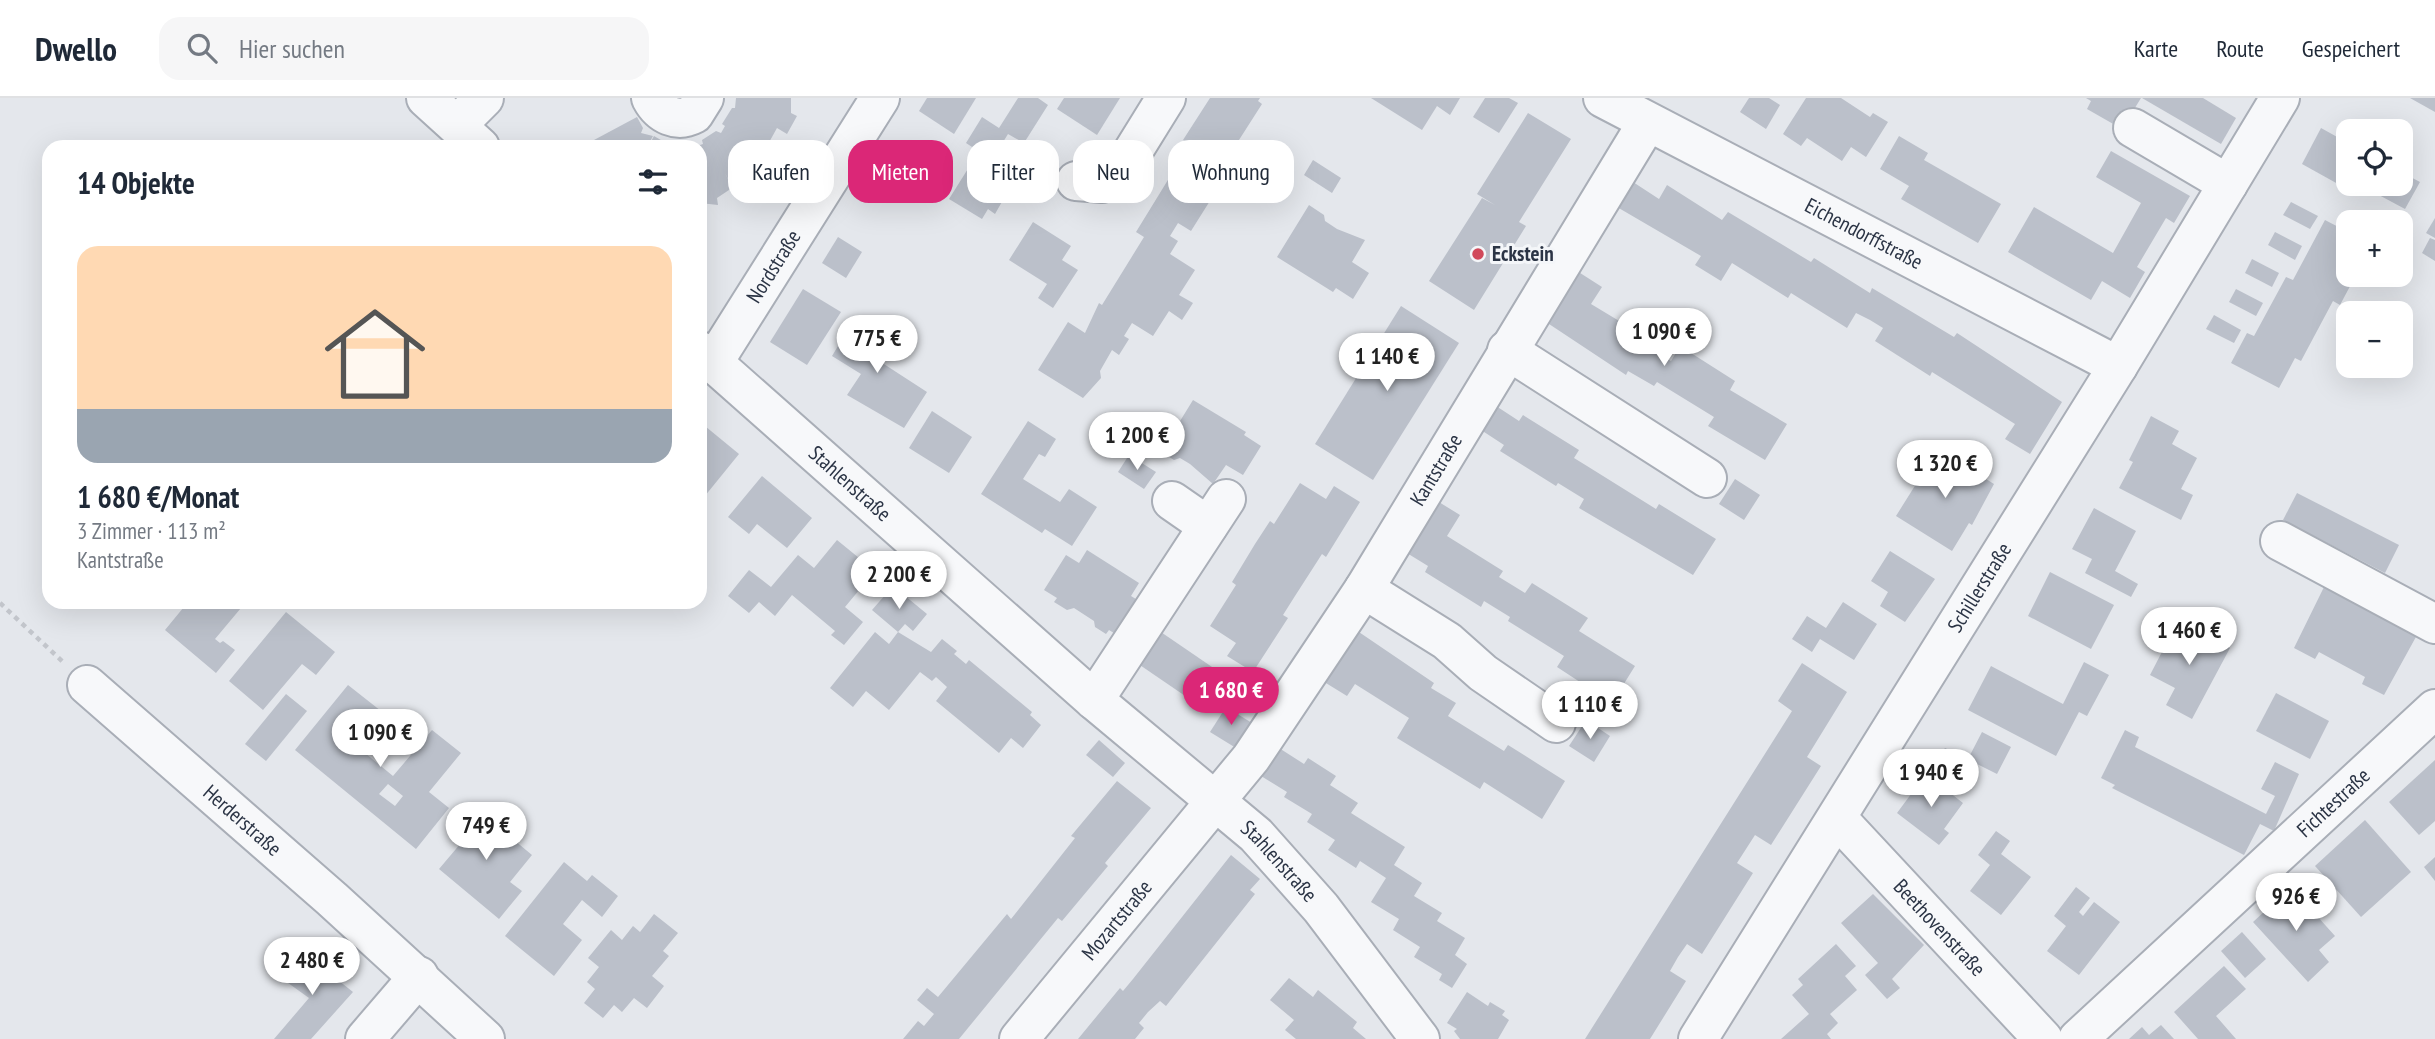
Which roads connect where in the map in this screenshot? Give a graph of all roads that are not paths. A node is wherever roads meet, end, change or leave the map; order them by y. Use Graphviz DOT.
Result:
graph roads {
  1 [pos="426,98"];
  2 [pos="484,98"];
  3 [pos="651,98"];
  4 [pos="704,98"];
  5 [pos="880,98"];
  6 [pos="1166,98"];
  7 [pos="2280,98"];
  8 [pos="1608,99"];
  9 [pos="1647,123"];
  10 [pos="2133,128"];
  11 [pos="469,136"];
  12 [pos="1140,140"];
  13 [pos="2228,184"];
  14 [pos="1507,350"];
  15 [pos="707,356"];
  16 [pos="707,358"];
  17 [pos="2118,366"];
  18 [pos="1707,478"];
  19 [pos="1172,501"];
  20 [pos="2280,541"];
  21 [pos="1364,589"];
  22 [pos="2435,624"];
  23 [pos="87,685"];
  24 [pos="1094,700"];
  25 [pos="2435,709"];
  26 [pos="1556,723"];
  27 [pos="1215,800"];
  28 [pos="1836,818"];
  29 [pos="419,976"];
  30 [pos="1405,1033"];
  31 [pos="365,1039"];
  32 [pos="485,1039"];
  33 [pos="1019,1039"];
  34 [pos="1698,1039"];
  35 [pos="2043,1039"];
  36 [pos="2078,1039"];
  1 -- 11 [label="street"];
  2 -- 11 [label="street"];
  3 -- 4 [label="street"];
  5 -- 15 [label="street, Nordstraße"];
  6 -- 12 [label="street"];
  7 -- 13 [label="street, Schillerstraße"];
  8 -- 9 [label="street, Eichendorffstraße"];
  9 -- 14 [label="street, Kantstraße"];
  9 -- 17 [label="street, Eichendorffstraße"];
  10 -- 13 [label="street"];
  13 -- 17 [label="street, Schillerstraße"];
  14 -- 18 [label="street"];
  14 -- 21 [label="street, Kantstraße"];
  16 -- 24 [label="street, Stahlenstraße"];
  17 -- 28 [label="street, Schillerstraße"];
  19 -- 24 [label="street"];
  20 -- 22 [label="street"];
  21 -- 26 [label="street"];
  21 -- 27 [label="street, Kantstraße"];
  23 -- 29 [label="street, Herderstraße"];
  24 -- 27 [label="street, Stahlenstraße"];
  25 -- 36 [label="street, Fichtestraße"];
  27 -- 30 [label="street, Stahlenstraße"];
  27 -- 33 [label="street, Mozartstraße"];
  28 -- 34 [label="street, Schillerstraße"];
  28 -- 35 [label="street, Beethovenstraße"];
  29 -- 31 [label="street"];
  29 -- 32 [label="street, Herderstraße"];
}
